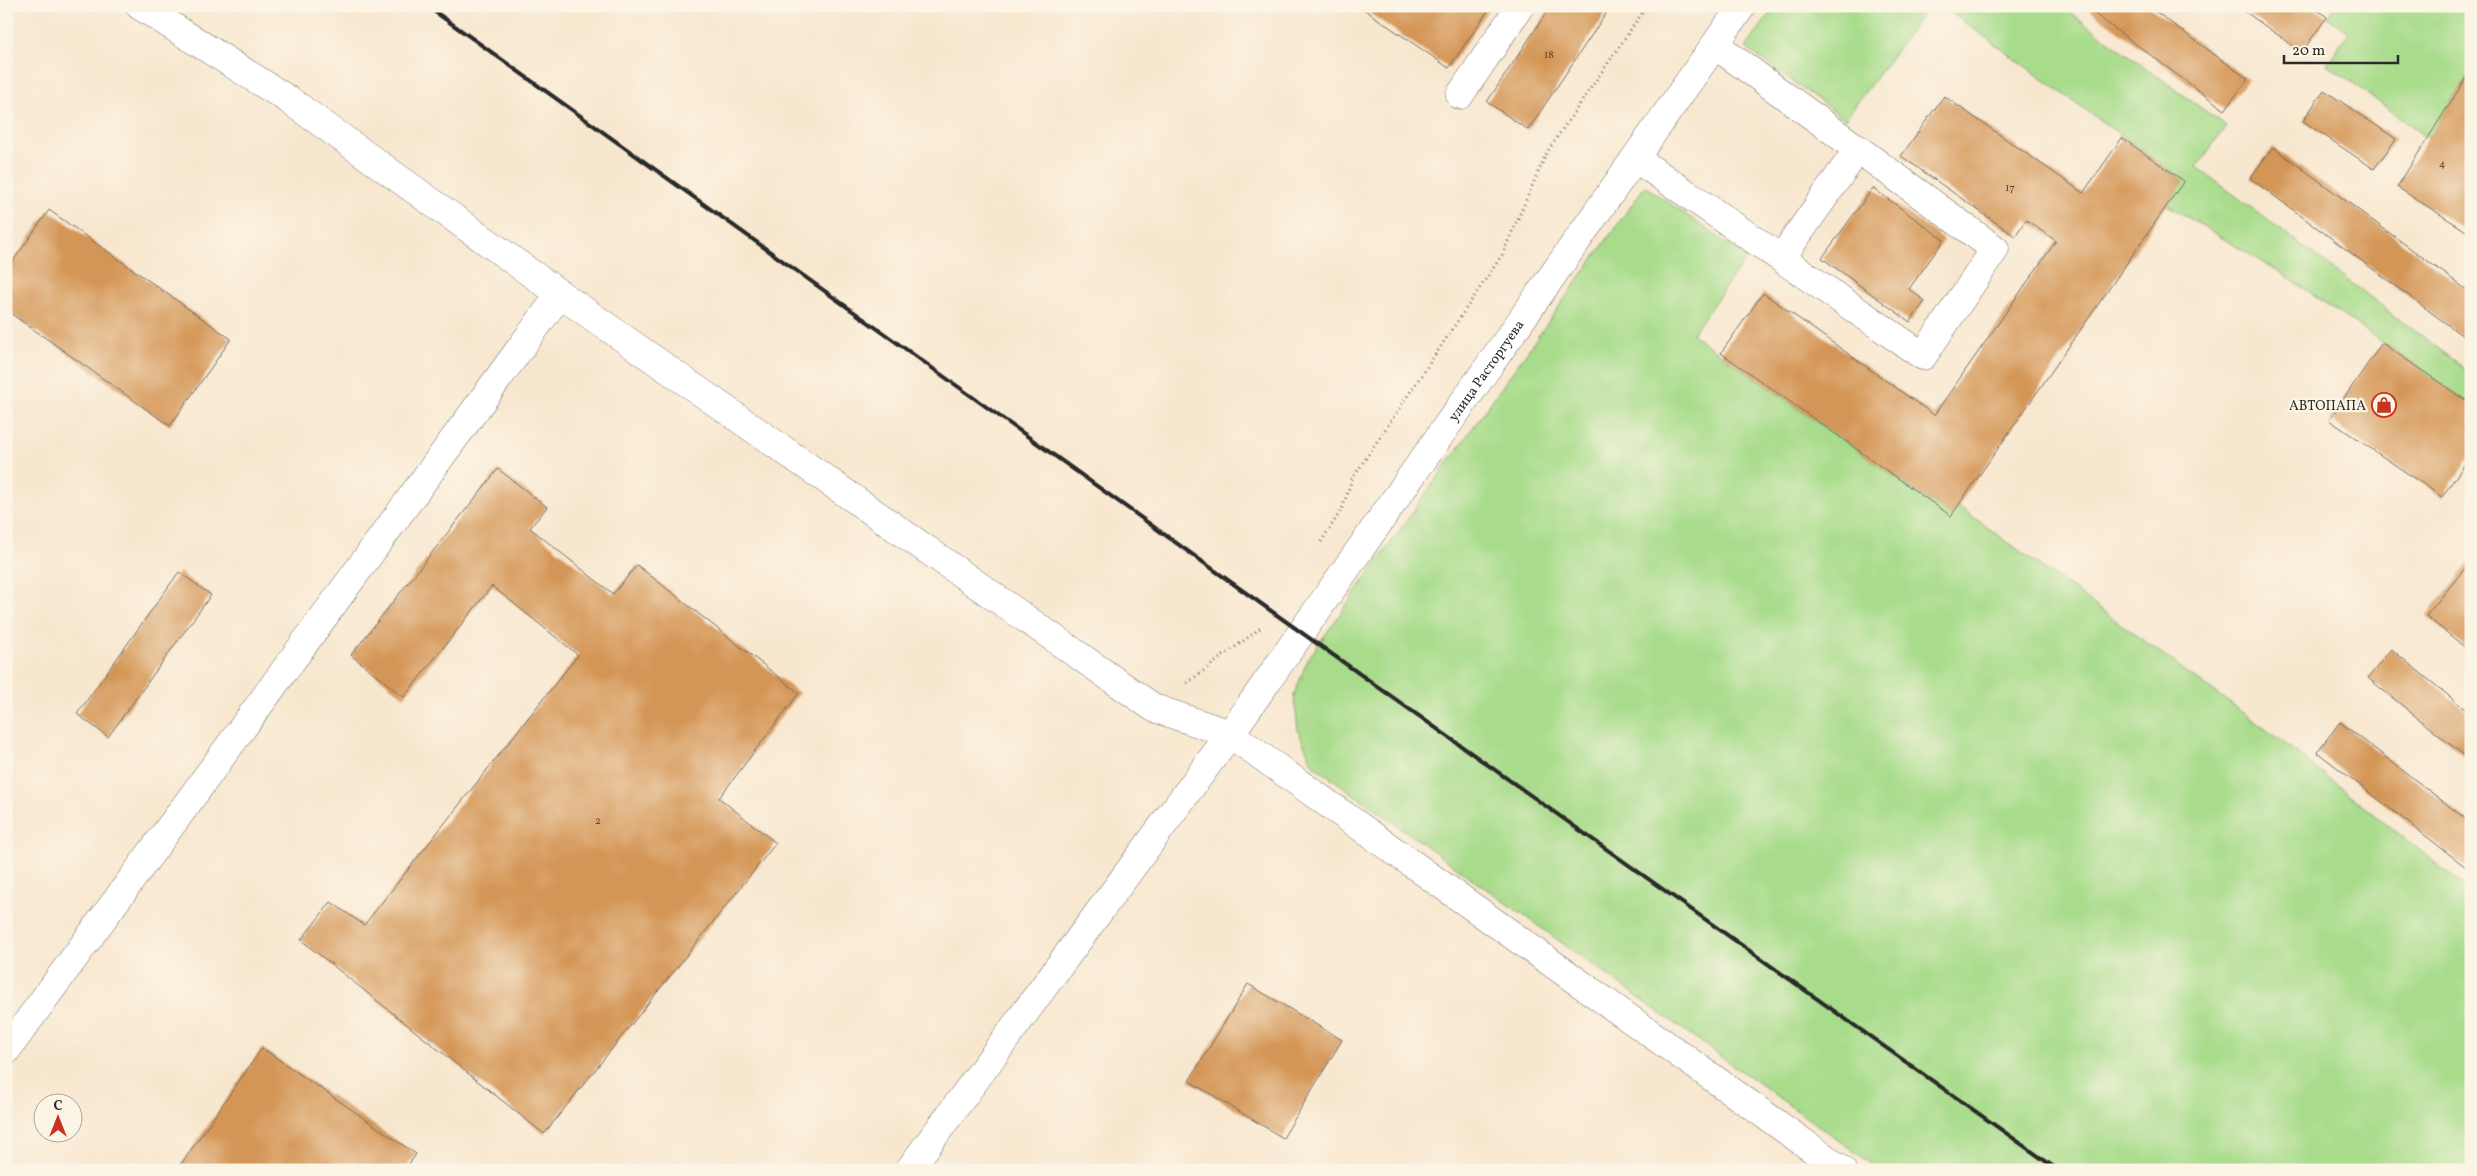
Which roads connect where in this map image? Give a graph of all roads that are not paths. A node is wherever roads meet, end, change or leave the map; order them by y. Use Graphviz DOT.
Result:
graph roads {
  1 [pos="140,6"];
  2 [pos="1520,6"];
  3 [pos="1742,6"];
  4 [pos="1715,45"];
  5 [pos="1460,95"];
  6 [pos="1858,149"];
  7 [pos="1636,158"];
  8 [pos="1782,257"];
  9 [pos="560,294"];
  10 [pos="1230,734"];
  11 [pos="6,1051"];
  12 [pos="909,1170"];
  13 [pos="1842,1170"];
  1 -- 9 [label="street"];
  2 -- 5 [label="street"];
  3 -- 4 [label="street, улица Расторгуева"];
  4 -- 6 [label="street"];
  4 -- 7 [label="street, улица Расторгуева"];
  6 -- 8 [label="street"];
  6 -- 8 [label="street"];
  7 -- 8 [label="street"];
  7 -- 10 [label="street, улица Расторгуева"];
  9 -- 10 [label="street"];
  9 -- 11 [label="street"];
  10 -- 12 [label="street, улица Расторгуева"];
  10 -- 13 [label="street"];
}
